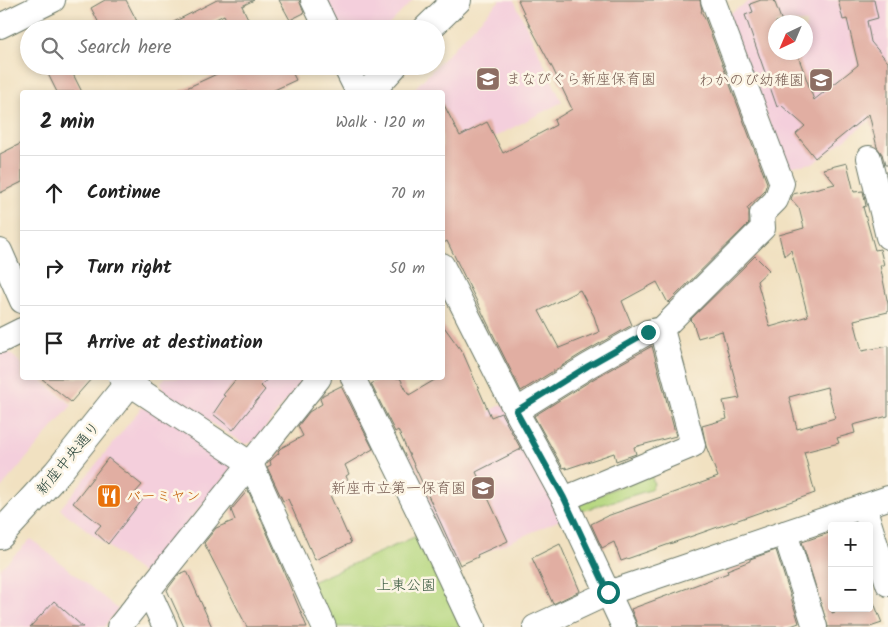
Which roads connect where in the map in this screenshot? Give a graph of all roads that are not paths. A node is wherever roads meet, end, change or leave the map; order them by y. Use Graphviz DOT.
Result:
graph roads {
  1 [pos="53,0"];
  2 [pos="313,0"];
  3 [pos="457,0"];
  4 [pos="713,0"];
  5 [pos="323,20"];
  6 [pos="436,20"];
  7 [pos="0,26"];
  8 [pos="350,75"];
  9 [pos="385,75"];
  10 [pos="357,90"];
  11 [pos="371,90"];
  12 [pos="869,158"];
  13 [pos="888,237"];
  14 [pos="0,252"];
  15 [pos="445,271"];
  16 [pos="20,297"];
  17 [pos="662,329"];
  18 [pos="20,331"];
  19 [pos="0,341"];
  20 [pos="126,380"];
  21 [pos="128,380"];
  22 [pos="318,380"];
  23 [pos="354,380"];
  24 [pos="516,411"];
  25 [pos="251,464"];
  26 [pos="564,498"];
  27 [pos="888,498"];
  28 [pos="864,506"];
  29 [pos="785,533"];
  30 [pos="0,535"];
  31 [pos="888,584"];
  32 [pos="149,592"];
  33 [pos="608,592"];
  34 [pos="119,627"];
  35 [pos="165,627"];
  36 [pos="324,627"];
  37 [pos="473,627"];
  38 [pos="536,627"];
  39 [pos="624,627"];
  40 [pos="815,627"];
  1 -- 7 [label="street"];
  2 -- 5 [label="street"];
  3 -- 6 [label="street"];
  4 -- 17 [label="street"];
  8 -- 10 [label="street"];
  9 -- 11 [label="street"];
  12 -- 13 [label="street"];
  14 -- 16 [label="street"];
  15 -- 24 [label="street"];
  17 -- 24 [label="street"];
  17 -- 26 [label="street"];
  18 -- 19 [label="street"];
  20 -- 30 [label="street, 新座中央通り"];
  21 -- 25 [label="street"];
  22 -- 25 [label="street"];
  23 -- 37 [label="street"];
  24 -- 26 [label="street"];
  25 -- 32 [label="street"];
  25 -- 36 [label="street"];
  26 -- 33 [label="street"];
  27 -- 28 [label="street"];
  28 -- 29 [label="street"];
  28 -- 31 [label="street"];
  29 -- 33 [label="street"];
  29 -- 40 [label="street"];
  32 -- 34 [label="street"];
  32 -- 35 [label="street"];
  33 -- 38 [label="street"];
  33 -- 39 [label="street"];
}
